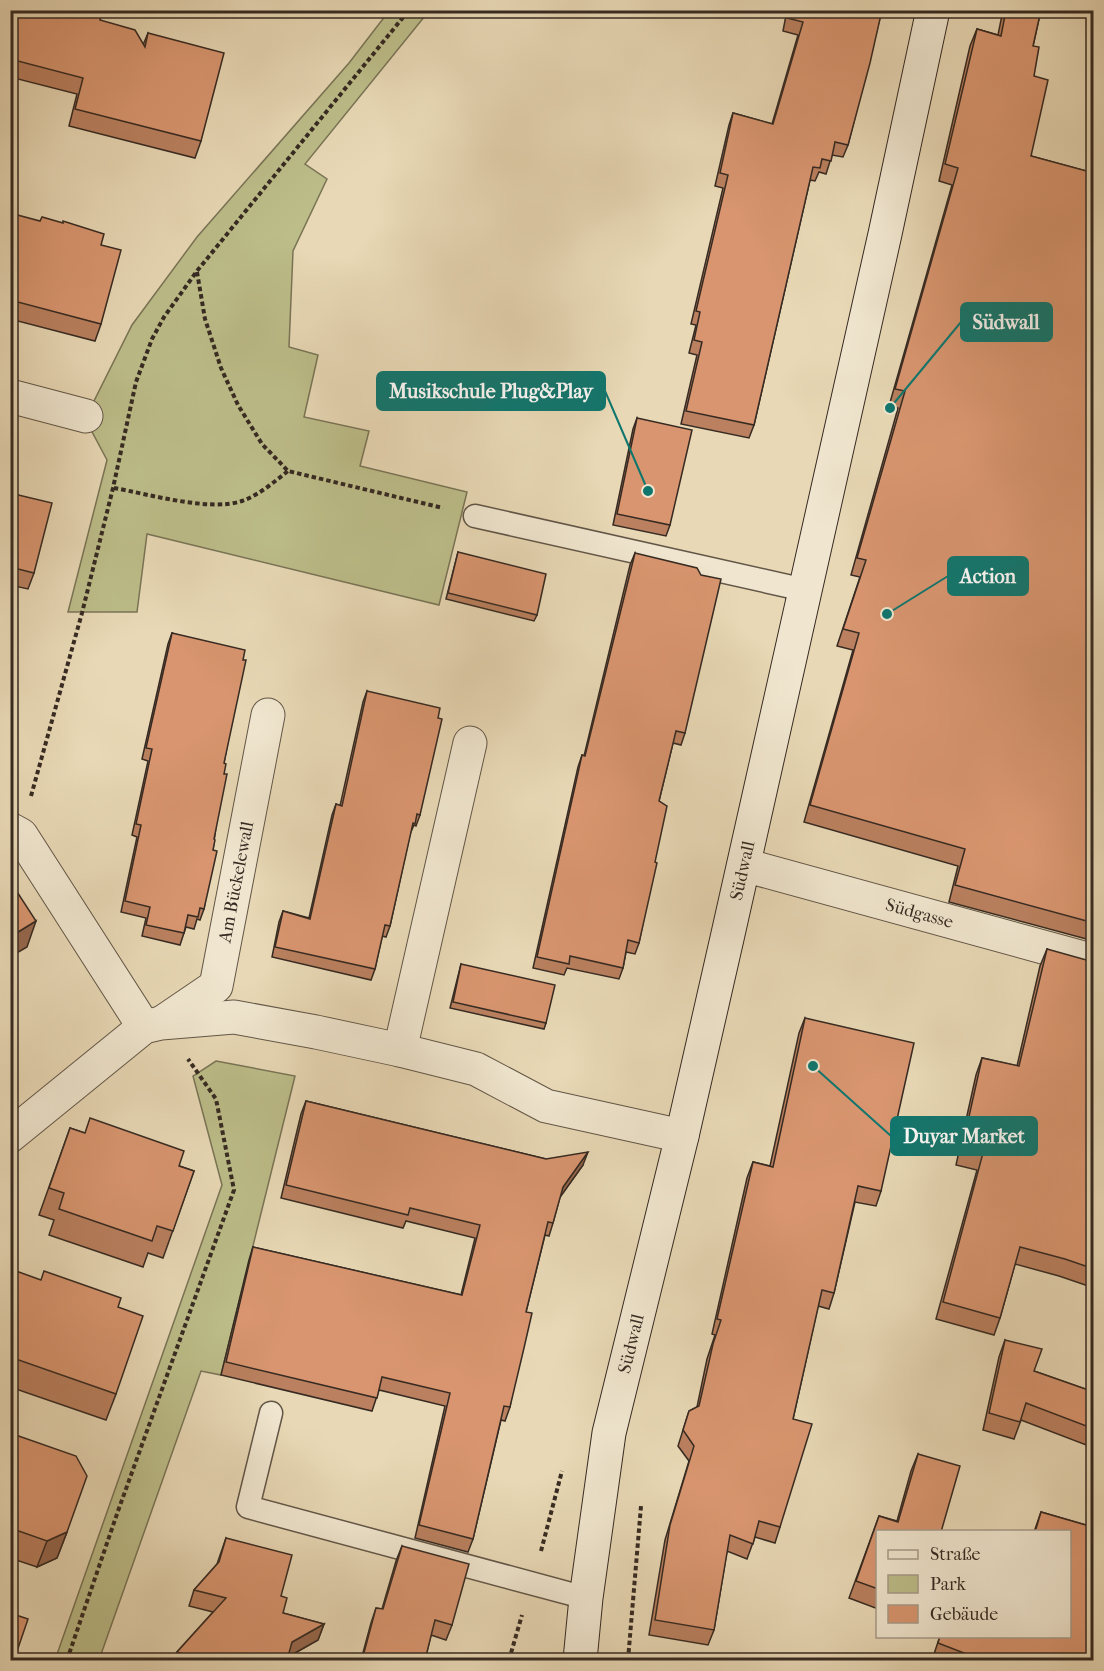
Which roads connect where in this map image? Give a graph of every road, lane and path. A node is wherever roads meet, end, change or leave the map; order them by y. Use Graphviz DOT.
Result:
graph roads {
  1 [pos="409,10"];
  2 [pos="933,10"];
  3 [pos="197,271"];
  4 [pos="10,396"];
  5 [pos="86,416"];
  6 [pos="288,471"];
  7 [pos="113,488"];
  8 [pos="475,516"];
  9 [pos="805,590"];
  10 [pos="268,715"];
  11 [pos="470,743"];
  12 [pos="16,832"];
  13 [pos="744,865"];
  14 [pos="1094,961"];
  15 [pos="153,1025"];
  16 [pos="400,1050"];
  17 [pos="10,1136"];
  18 [pos="682,1136"];
  19 [pos="271,1413"];
  20 [pos="586,1598"];
  21 [pos="67,1660"];
  22 [pos="580,1660"];
  1 -- 3 [label="path"];
  2 -- 9 [label="street, Südwall"];
  3 -- 6 [label="path"];
  3 -- 7 [label="path"];
  4 -- 5 [label="street"];
  6 -- 7 [label="path"];
  6 -- 8 [label="path"];
  7 -- 12 [label="path"];
  8 -- 9 [label="lane"];
  9 -- 13 [label="street, Südwall"];
  10 -- 15 [label="street, Am Bückelewall"];
  11 -- 16 [label="street"];
  12 -- 15 [label="street"];
  13 -- 14 [label="street, Südgasse"];
  13 -- 18 [label="street, Südwall"];
  15 -- 16 [label="street"];
  15 -- 17 [label="street, Am Bückelewall"];
  15 -- 21 [label="path"];
  16 -- 18 [label="street"];
  18 -- 20 [label="street, Südwall"];
  19 -- 20 [label="lane"];
  20 -- 22 [label="street, Südwall"];
}
